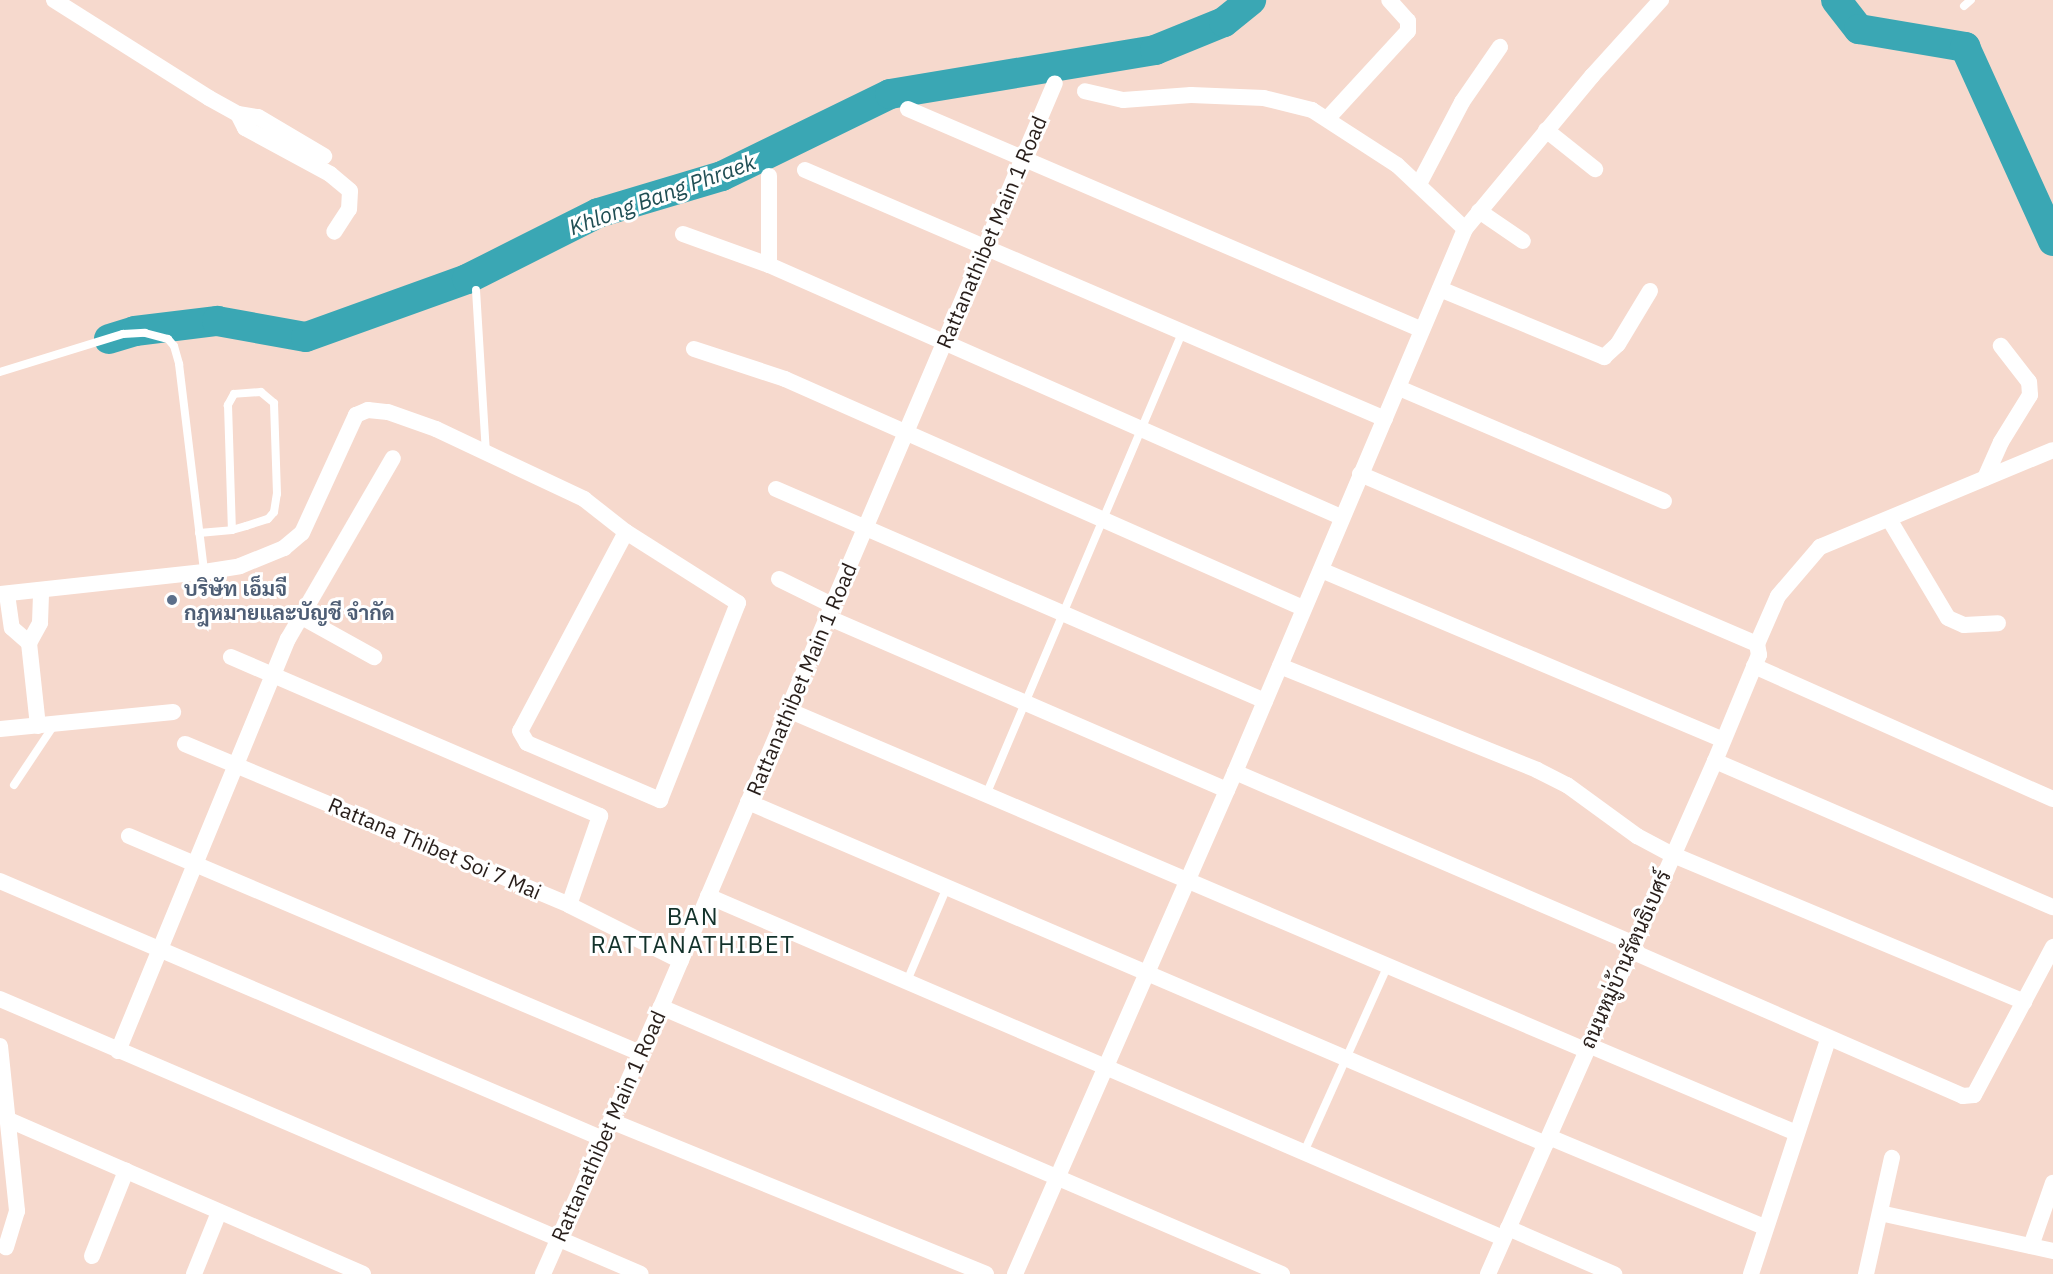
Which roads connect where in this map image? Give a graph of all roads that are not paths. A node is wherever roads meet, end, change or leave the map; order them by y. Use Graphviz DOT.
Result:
graph roads {
  1 [pos="54,0"];
  2 [pos="1389,0"];
  3 [pos="1661,0"];
  4 [pos="1500,47"];
  5 [pos="1055,83"];
  6 [pos="1085,91"];
  7 [pos="908,109"];
  8 [pos="238,114"];
  9 [pos="1328,118"];
  10 [pos="1546,130"];
  11 [pos="324,156"];
  12 [pos="1024,156"];
  13 [pos="1595,169"];
  14 [pos="805,171"];
  15 [pos="769,176"];
  16 [pos="1419,184"];
  17 [pos="1479,211"];
  18 [pos="1465,229"];
  19 [pos="334,232"];
  20 [pos="683,234"];
  21 [pos="1523,241"];
  22 [pos="984,249"];
  23 [pos="768,265"];
  24 [pos="1440,289"];
  25 [pos="476,290"];
  26 [pos="1650,291"];
  27 [pos="1420,329"];
  28 [pos="1182,333"];
  29 [pos="945,341"];
  30 [pos="2001,346"];
  31 [pos="694,349"];
  32 [pos="0,372"];
  33 [pos="1399,388"];
  34 [pos="1385,419"];
  35 [pos="1143,429"];
  36 [pos="905,434"];
  37 [pos="2053,450"];
  38 [pos="486,453"];
  39 [pos="393,458"];
  40 [pos="1360,474"];
  41 [pos="1985,478"];
  42 [pos="776,489"];
  43 [pos="1664,501"];
  44 [pos="1341,517"];
  45 [pos="1889,519"];
  46 [pos="1105,521"];
  47 [pos="866,526"];
  48 [pos="232,530"];
  49 [pos="626,532"];
  50 [pos="200,533"];
  51 [pos="1320,570"];
  52 [pos="204,572"];
  53 [pos="779,579"];
  54 [pos="41,591"];
  55 [pos="3,594"];
  56 [pos="1303,608"];
  57 [pos="830,611"];
  58 [pos="1066,613"];
  59 [pos="300,616"];
  60 [pos="1998,623"];
  61 [pos="29,643"];
  62 [pos="1757,644"];
  63 [pos="231,657"];
  64 [pos="374,657"];
  65 [pos="1280,666"];
  66 [pos="1754,666"];
  67 [pos="273,675"];
  68 [pos="1265,701"];
  69 [pos="1026,703"];
  70 [pos="788,710"];
  71 [pos="173,712"];
  72 [pos="46,725"];
  73 [pos="0,729"];
  74 [pos="1722,739"];
  75 [pos="185,744"];
  76 [pos="1715,761"];
  77 [pos="234,763"];
  78 [pos="1235,772"];
  79 [pos="14,785"];
  80 [pos="1227,789"];
  81 [pos="986,795"];
  82 [pos="2053,799"];
  83 [pos="748,802"];
  84 [pos="129,836"];
  85 [pos="1671,854"];
  86 [pos="195,864"];
  87 [pos="0,881"];
  88 [pos="1187,881"];
  89 [pos="947,887"];
  90 [pos="708,896"];
  91 [pos="569,905"];
  92 [pos="2053,907"];
  93 [pos="1632,947"];
  94 [pos="2053,947"];
  95 [pos="158,952"];
  96 [pos="681,961"];
  97 [pos="1387,967"];
  98 [pos="1145,973"];
  99 [pos="908,981"];
  100 [pos="0,999"];
  101 [pos="2024,1002"];
  102 [pos="661,1007"];
  103 [pos="1828,1040"];
  104 [pos="0,1046"];
  105 [pos="1587,1048"];
  106 [pos="117,1051"];
  107 [pos="640,1053"];
  108 [pos="1346,1060"];
  109 [pos="1105,1065"];
  110 [pos="9,1120"];
  111 [pos="611,1121"];
  112 [pos="1796,1133"];
  113 [pos="603,1139"];
  114 [pos="1547,1140"];
  115 [pos="1304,1152"];
  116 [pos="1892,1158"];
  117 [pos="126,1171"];
  118 [pos="1057,1177"];
  119 [pos="2053,1183"];
  120 [pos="219,1212"];
  121 [pos="1880,1213"];
  122 [pos="1764,1227"];
  123 [pos="1506,1233"];
  124 [pos="558,1240"];
  125 [pos="2031,1245"];
  126 [pos="6,1247"];
  127 [pos="2053,1251"];
  128 [pos="92,1256"];
  129 [pos="1260,1270"];
  130 [pos="194,1274"];
  131 [pos="363,1274"];
  132 [pos="543,1274"];
  133 [pos="640,1274"];
  134 [pos="986,1274"];
  135 [pos="1015,1274"];
  136 [pos="1282,1274"];
  137 [pos="1488,1274"];
  138 [pos="1614,1274"];
  139 [pos="1751,1274"];
  140 [pos="1866,1274"];
  1 -- 8 [label="street"];
  2 -- 9 [label="street"];
  3 -- 10 [label="street"];
  4 -- 16 [label="street"];
  5 -- 12 [label="street, Rattanathibet Main 1 Road"];
  6 -- 9 [label="street"];
  7 -- 12 [label="street"];
  8 -- 11 [label="street"];
  8 -- 19 [label="street"];
  9 -- 16 [label="street"];
  10 -- 13 [label="street"];
  10 -- 17 [label="street"];
  12 -- 22 [label="street, Rattanathibet Main 1 Road"];
  12 -- 27 [label="street"];
  14 -- 22 [label="street"];
  15 -- 23 [label="street"];
  16 -- 18 [label="street"];
  17 -- 18 [label="street"];
  17 -- 21 [label="street"];
  18 -- 24 [label="street"];
  20 -- 23 [label="street"];
  22 -- 28 [label="street"];
  22 -- 29 [label="street, Rattanathibet Main 1 Road"];
  23 -- 29 [label="street"];
  24 -- 26 [label="street"];
  24 -- 27 [label="street"];
  25 -- 38 [label="lane"];
  27 -- 33 [label="street"];
  28 -- 34 [label="street"];
  28 -- 35 [label="lane"];
  29 -- 35 [label="street"];
  29 -- 36 [label="street, Rattanathibet Main 1 Road"];
  30 -- 41 [label="street"];
  31 -- 36 [label="street"];
  32 -- 50 [label="lane"];
  33 -- 34 [label="street"];
  33 -- 43 [label="street"];
  34 -- 40 [label="street"];
  35 -- 44 [label="street"];
  35 -- 46 [label="lane"];
  36 -- 46 [label="street"];
  36 -- 47 [label="street, Rattanathibet Main 1 Road"];
  37 -- 41 [label="street, ถนนหมู่บ้านรัตนธิเบศร์"];
  38 -- 49 [label="street"];
  38 -- 52 [label="street"];
  39 -- 59 [label="street"];
  40 -- 44 [label="street"];
  40 -- 62 [label="street"];
  41 -- 45 [label="street, ถนนหมู่บ้านรัตนธิเบศร์"];
  42 -- 47 [label="street"];
  44 -- 51 [label="street"];
  45 -- 60 [label="street"];
  45 -- 62 [label="street, ถนนหมู่บ้านรัตนธิเบศร์"];
  46 -- 56 [label="street"];
  46 -- 58 [label="lane"];
  47 -- 57 [label="street, Rattanathibet Main 1 Road"];
  47 -- 58 [label="street"];
  48 -- 48 [label="lane"];
  48 -- 50 [label="lane"];
  49 -- 49 [label="street"];
  50 -- 52 [label="lane"];
  51 -- 56 [label="street"];
  51 -- 74 [label="street"];
  52 -- 54 [label="street"];
  53 -- 57 [label="street"];
  54 -- 55 [label="street"];
  54 -- 61 [label="street"];
  55 -- 61 [label="street"];
  56 -- 65 [label="street"];
  57 -- 69 [label="street"];
  57 -- 70 [label="street, Rattanathibet Main 1 Road"];
  58 -- 68 [label="street"];
  58 -- 69 [label="lane"];
  59 -- 64 [label="street"];
  59 -- 67 [label="street"];
  61 -- 72 [label="street"];
  62 -- 66 [label="street, ถนนหมู่บ้านรัตนธิเบศร์"];
  63 -- 67 [label="street"];
  65 -- 68 [label="street"];
  65 -- 85 [label="street"];
  66 -- 74 [label="street, ถนนหมู่บ้านรัตนธิเบศร์"];
  66 -- 82 [label="street"];
  67 -- 77 [label="street"];
  67 -- 91 [label="street"];
  68 -- 78 [label="street"];
  69 -- 80 [label="street"];
  69 -- 81 [label="lane"];
  70 -- 81 [label="street"];
  70 -- 83 [label="street, Rattanathibet Main 1 Road"];
  71 -- 72 [label="street"];
  72 -- 73 [label="street"];
  72 -- 79 [label="lane"];
  74 -- 76 [label="street, ถนนหมู่บ้านรัตนธิเบศร์"];
  75 -- 77 [label="street, Rattana Thibet Soi 7 Mai"];
  76 -- 85 [label="street, ถนนหมู่บ้านรัตนธิเบศร์"];
  76 -- 92 [label="street"];
  77 -- 86 [label="street"];
  77 -- 91 [label="street, Rattana Thibet Soi 7 Mai"];
  78 -- 80 [label="street"];
  78 -- 93 [label="street"];
  80 -- 88 [label="street"];
  81 -- 88 [label="street"];
  83 -- 89 [label="street"];
  83 -- 90 [label="street, Rattanathibet Main 1 Road"];
  84 -- 86 [label="street"];
  85 -- 93 [label="street, ถนนหมู่บ้านรัตนธิเบศร์"];
  85 -- 101 [label="street"];
  86 -- 95 [label="street"];
  86 -- 107 [label="street"];
  87 -- 95 [label="street"];
  88 -- 97 [label="street"];
  88 -- 98 [label="street"];
  89 -- 98 [label="street"];
  89 -- 99 [label="lane"];
  90 -- 96 [label="street, Rattanathibet Main 1 Road"];
  90 -- 99 [label="street"];
  91 -- 96 [label="street, Rattana Thibet Soi 7 Mai"];
  93 -- 103 [label="street"];
  93 -- 105 [label="street, ถนนหมู่บ้านรัตนธิเบศร์"];
  94 -- 101 [label="street"];
  95 -- 106 [label="street"];
  95 -- 113 [label="street"];
  96 -- 102 [label="street, Rattanathibet Main 1 Road"];
  97 -- 105 [label="street"];
  97 -- 108 [label="lane"];
  98 -- 108 [label="street"];
  98 -- 109 [label="street"];
  99 -- 109 [label="street"];
  100 -- 106 [label="street"];
  101 -- 103 [label="street"];
  102 -- 107 [label="street, Rattanathibet Main 1 Road"];
  102 -- 118 [label="street"];
  103 -- 112 [label="street"];
  104 -- 110 [label="street"];
  105 -- 112 [label="street"];
  105 -- 114 [label="street, ถนนหมู่บ้านรัตนธิเบศร์"];
  106 -- 124 [label="street"];
  107 -- 111 [label="street, Rattanathibet Main 1 Road"];
  108 -- 114 [label="street"];
  108 -- 115 [label="lane"];
  109 -- 115 [label="street"];
  109 -- 118 [label="street"];
  110 -- 117 [label="street"];
  110 -- 126 [label="street"];
  111 -- 113 [label="street, Rattanathibet Main 1 Road"];
  111 -- 134 [label="street"];
  112 -- 122 [label="street"];
  113 -- 124 [label="street, Rattanathibet Main 1 Road"];
  114 -- 122 [label="street"];
  114 -- 123 [label="street, ถนนหมู่บ้านรัตนธิเบศร์"];
  115 -- 123 [label="street"];
  116 -- 121 [label="street"];
  117 -- 120 [label="street"];
  117 -- 128 [label="street"];
  118 -- 129 [label="street"];
  118 -- 135 [label="street"];
  119 -- 125 [label="street"];
  120 -- 130 [label="street"];
  120 -- 131 [label="street"];
  121 -- 125 [label="street"];
  121 -- 140 [label="street"];
  122 -- 139 [label="street"];
  123 -- 137 [label="street, ถนนหมู่บ้านรัตนธิเบศร์"];
  123 -- 138 [label="street"];
  124 -- 132 [label="street, Rattanathibet Main 1 Road"];
  124 -- 133 [label="street"];
  125 -- 127 [label="street"];
  129 -- 136 [label="street"];
}
